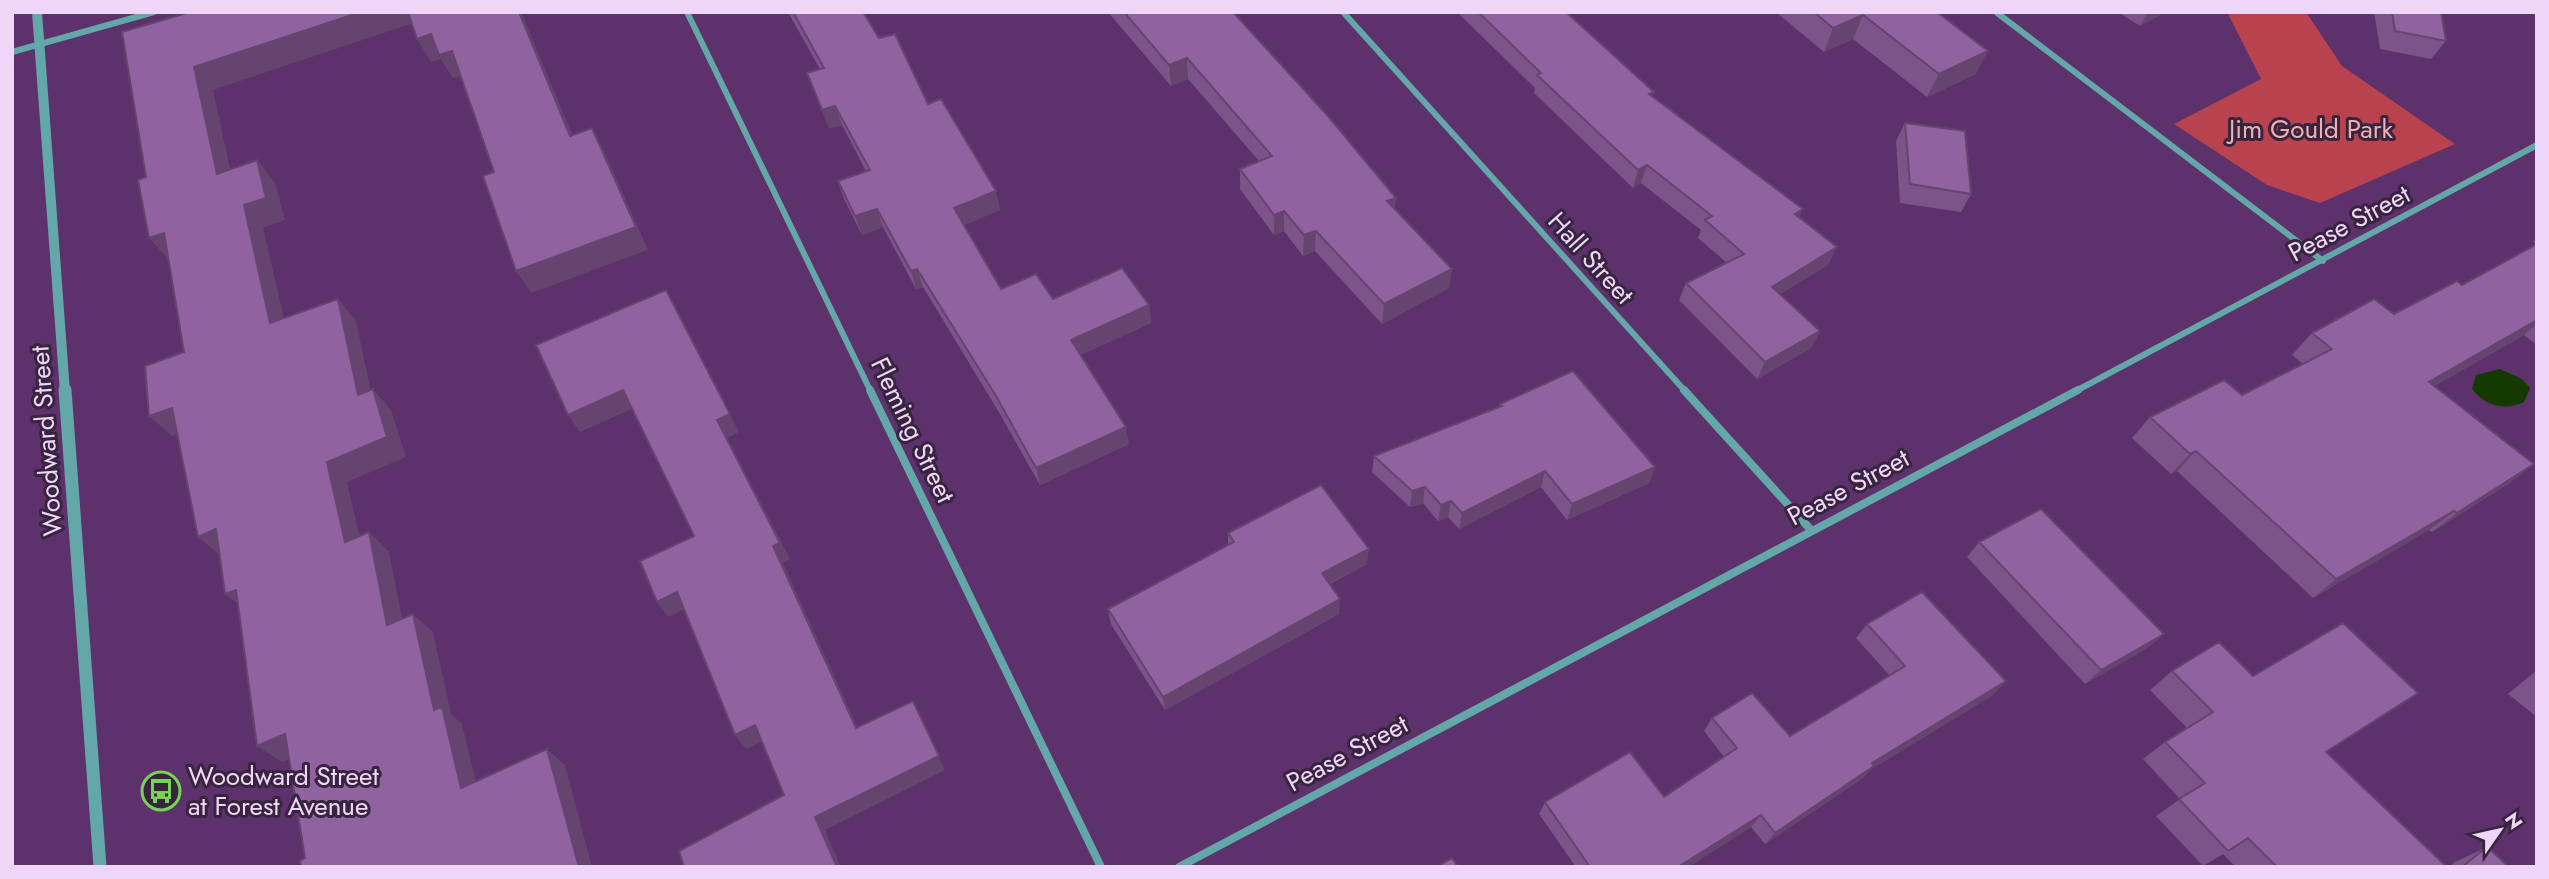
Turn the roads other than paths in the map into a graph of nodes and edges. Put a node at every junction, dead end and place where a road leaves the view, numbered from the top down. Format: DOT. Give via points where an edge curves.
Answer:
graph roads {
  1 [pos="37,12"];
  2 [pos="154,12"];
  3 [pos="687,12"];
  4 [pos="1343,12"];
  5 [pos="1996,12"];
  6 [pos="40,44"];
  7 [pos="12,52"];
  8 [pos="2537,145"];
  9 [pos="2323,261"];
  10 [pos="1811,530"];
  11 [pos="100,867"];
  12 [pos="1101,867"];
  13 [pos="1179,867"];
  1 -- 6 [label="street, Woodward Street"];
  2 -- 6 [label="street"];
  3 -- 12 [label="street, Fleming Street"];
  4 -- 10 [label="street, Hall Street"];
  5 -- 9 [label="street"];
  6 -- 7 [label="street"];
  6 -- 11 [label="street, Woodward Street"];
  8 -- 9 [label="street, Pease Street"];
  9 -- 10 [label="street, Pease Street"];
  10 -- 13 [label="street, Pease Street"];
}
